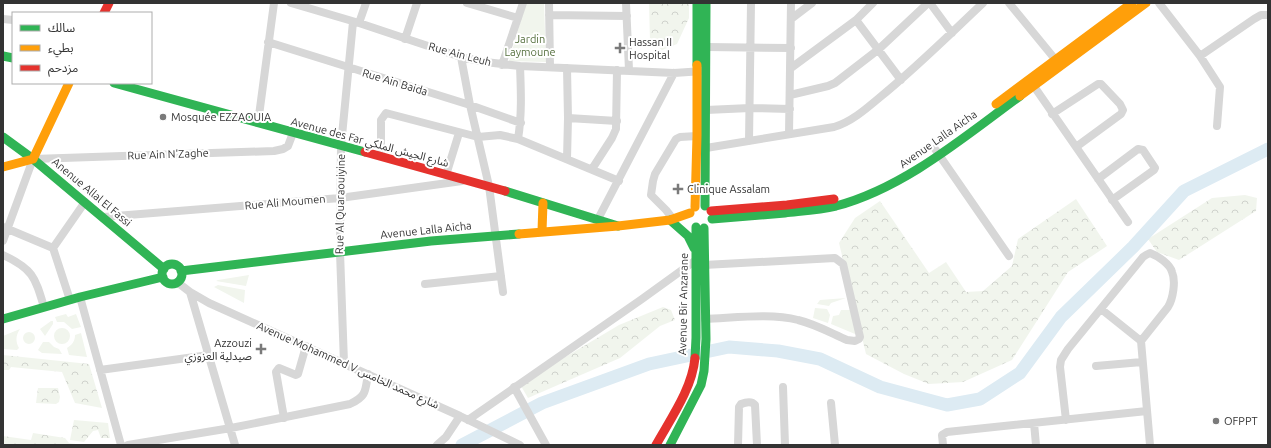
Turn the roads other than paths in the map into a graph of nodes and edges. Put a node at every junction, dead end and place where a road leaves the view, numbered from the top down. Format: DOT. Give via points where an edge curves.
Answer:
graph roads {
  1 [pos="109,3"];
  2 [pos="274,3"];
  3 [pos="291,3"];
  4 [pos="366,3"];
  5 [pos="417,3"];
  6 [pos="467,3"];
  7 [pos="522,3"];
  8 [pos="549,3"];
  9 [pos="626,3"];
  10 [pos="697,3"];
  11 [pos="706,3"];
  12 [pos="751,3"];
  13 [pos="791,3"];
  14 [pos="812,3"];
  15 [pos="873,3"];
  16 [pos="929,3"];
  17 [pos="983,3"];
  18 [pos="1009,3"];
  19 [pos="1146,3"];
  20 [pos="1159,3"];
  21 [pos="1128,4"];
  22 [pos="104,12"];
  23 [pos="549,15"];
  24 [pos="1268,15"];
  25 [pos="627,16"];
  26 [pos="518,18"];
  27 [pos="791,20"];
  28 [pos="856,20"];
  29 [pos="356,23"];
  30 [pos="952,33"];
  31 [pos="405,39"];
  32 [pos="268,42"];
  33 [pos="707,47"];
  34 [pos="749,47"];
  35 [pos="791,48"];
  36 [pos="879,49"];
  37 [pos="1200,56"];
  38 [pos="461,57"];
  39 [pos="1058,63"];
  40 [pos="502,65"];
  41 [pos="520,66"];
  42 [pos="349,67"];
  43 [pos="550,68"];
  44 [pos="567,68"];
  45 [pos="791,68"];
  46 [pos="617,70"];
  47 [pos="629,70"];
  48 [pos="702,71"];
  49 [pos="674,73"];
  50 [pos="901,80"];
  51 [pos="1031,83"];
  52 [pos="69,84"];
  53 [pos="118,84"];
  54 [pos="790,95"];
  55 [pos="470,105"];
  56 [pos="750,108"];
  57 [pos="790,109"];
  58 [pos="706,110"];
  59 [pos="1052,114"];
  60 [pos="568,118"];
  61 [pos="617,121"];
  62 [pos="258,122"];
  63 [pos="521,123"];
  64 [pos="1217,126"];
  65 [pos="293,133"];
  66 [pos="459,133"];
  67 [pos="789,134"];
  68 [pos="698,136"];
  69 [pos="3,137"];
  70 [pos="478,137"];
  71 [pos="518,139"];
  72 [pos="749,141"];
  73 [pos="341,146"];
  74 [pos="1076,147"];
  75 [pos="706,148"];
  76 [pos="937,152"];
  77 [pos="381,156"];
  78 [pos="33,158"];
  79 [pos="567,159"];
  80 [pos="3,167"];
  81 [pos="592,169"];
  82 [pos="446,175"];
  83 [pos="1098,178"];
  84 [pos="466,181"];
  85 [pos="619,181"];
  86 [pos="489,186"];
  87 [pos="340,198"];
  88 [pos="1112,200"];
  89 [pos="85,202"];
  90 [pos="544,203"];
  91 [pos="710,212"];
  92 [pos="103,217"];
  93 [pos="598,219"];
  94 [pos="673,219"];
  95 [pos="695,219"];
  96 [pos="1128,222"];
  97 [pos="618,226"];
  98 [pos="5,228"];
  99 [pos="542,231"];
  100 [pos="496,235"];
  101 [pos="3,240"];
  102 [pos="53,248"];
  103 [pos="340,252"];
  104 [pos="3,255"];
  105 [pos="1009,256"];
  106 [pos="696,258"];
  107 [pos="704,265"];
  108 [pos="683,270"];
  109 [pos="181,271"];
  110 [pos="163,273"];
  111 [pos="501,276"];
  112 [pos="696,278"];
  113 [pos="177,282"];
  114 [pos="425,284"];
  115 [pos="190,292"];
  116 [pos="503,292"];
  117 [pos="80,297"];
  118 [pos="70,300"];
  119 [pos="44,307"];
  120 [pos="1101,309"];
  121 [pos="706,318"];
  122 [pos="3,319"];
  123 [pos="1140,341"];
  124 [pos="306,346"];
  125 [pos="209,355"];
  126 [pos="1142,362"];
  127 [pos="344,363"];
  128 [pos="1096,366"];
  129 [pos="100,370"];
  130 [pos="368,374"];
  131 [pos="514,387"];
  132 [pos="783,387"];
  133 [pos="831,403"];
  134 [pos="1147,411"];
  135 [pos="460,416"];
  136 [pos="284,418"];
  137 [pos="1066,420"];
  138 [pos="470,421"];
  139 [pos="1034,423"];
  140 [pos="231,428"];
  141 [pos="121,445"];
  142 [pos="128,445"];
  143 [pos="235,445"];
  144 [pos="437,445"];
  145 [pos="520,445"];
  146 [pos="546,445"];
  147 [pos="656,445"];
  148 [pos="670,445"];
  149 [pos="738,445"];
  150 [pos="757,445"];
  151 [pos="785,445"];
  152 [pos="835,445"];
  153 [pos="943,445"];
  154 [pos="1036,445"];
  155 [pos="1150,445"];
  1 -- 22 [label="street"];
  2 -- 32 [label="street"];
  3 -- 29 [label="street, Rue Ain Leuh"];
  4 -- 29 [label="street, Rue Al Quaraouiyine"];
  5 -- 31 [label="street"];
  6 -- 26 [label="street"];
  7 -- 26 [label="street"];
  8 -- 23 [label="street"];
  9 -- 25 [label="street"];
  10 -- 48 [label="street, Avenue Bir Anzarane"];
  11 -- 33 [label="street, Avenue Bir Anzarane"];
  12 -- 34 [label="street"];
  13 -- 27 [label="street"];
  14 -- 27 [label="street"];
  15 -- 28 [label="street"];
  16 -- 30 [label="street"];
  16 -- 36 [label="street"];
  17 -- 30 [label="street"];
  18 -- 39 [label="street"];
  19 -- 39 [label="street, Avenue Lalla Aicha"];
  20 -- 37 [label="street"];
  21 -- 39 [label="street, Avenue Lalla Aicha"];
  23 -- 25 [label="street"];
  23 -- 43 [label="street"];
  24 -- 37 [label="street" via="1254,19"];
  25 -- 47 [label="street"];
  26 -- 40 [label="street"];
  27 -- 35 [label="street"];
  28 -- 36 [label="street"];
  28 -- 45 [label="street"];
  29 -- 31 [label="street, Rue Ain Leuh"];
  29 -- 42 [label="street, Rue Al Quaraouiyine"];
  30 -- 50 [label="street"];
  31 -- 38 [label="street, Rue Ain Leuh"];
  32 -- 42 [label="street, Rue Ain Baida"];
  32 -- 62 [label="street"];
  33 -- 34 [label="street"];
  33 -- 48 [label="street, Avenue Bir Anzarane"];
  34 -- 35 [label="street"];
  34 -- 56 [label="street"];
  35 -- 45 [label="street"];
  36 -- 50 [label="street"];
  36 -- 54 [label="street" via="836,83"];
  37 -- 64 [label="street" via="1220,87"];
  38 -- 40 [label="street, Rue Ain Leuh"];
  38 -- 55 [label="street"];
  39 -- 51 [label="street, Avenue Lalla Aicha"];
  40 -- 41 [label="street, Rue Ain Leuh"];
  41 -- 43 [label="street, Rue Ain Leuh"];
  41 -- 63 [label="street"];
  42 -- 55 [label="street, Rue Ain Baida"];
  42 -- 73 [label="street, Rue Al Quaraouiyine"];
  43 -- 44 [label="street, Rue Ain Leuh"];
  44 -- 46 [label="street, Rue Ain Leuh"];
  44 -- 60 [label="street"];
  45 -- 54 [label="street"];
  46 -- 47 [label="street, Rue Ain Leuh"];
  46 -- 61 [label="street"];
  47 -- 49 [label="street, Rue Ain Leuh"];
  48 -- 49 [label="street, Rue Ain Leuh"];
  48 -- 58 [label="street, Avenue Bir Anzarane"];
  48 -- 68 [label="street, Avenue Bir Anzarane"];
  49 -- 85 [label="street"];
  50 -- 67 [label="street" via="843,124 834,128"];
  51 -- 59 [label="street"];
  51 -- 76 [label="street, Avenue Lalla Aicha"];
  52 -- 78 [label="street"];
  53 -- 62 [label="street, Avenue des Far شارع الجيش الملكي"];
  54 -- 57 [label="street"];
  55 -- 63 [label="street, Rue Ain Baida"];
  55 -- 70 [label="street"];
  56 -- 57 [label="street"];
  56 -- 58 [label="street"];
  56 -- 72 [label="street"];
  57 -- 67 [label="street"];
  58 -- 75 [label="street, Avenue Bir Anzarane"];
  59 -- 74 [label="street"];
  59 -- 74 [label="street" via="1098,84 1101,84 1120,104 1123,110 1121,114"];
  60 -- 61 [label="street"];
  60 -- 79 [label="street"];
  61 -- 81 [label="street" via="614,136"];
  62 -- 65 [label="street, Avenue des Far شارع الجيش الملكي"];
  63 -- 71 [label="street"];
  65 -- 73 [label="street, Avenue des Far شارع الجيش الملكي"];
  65 -- 78 [label="street, Rue Ain N'Zaghe" via="288,146 274,151"];
  66 -- 70 [label="street"];
  66 -- 77 [label="street" via="386,113 381,125"];
  66 -- 82 [label="street"];
  67 -- 72 [label="street"];
  68 -- 94 [label="street" via="676,139 654,177 651,195"];
  68 -- 95 [label="street, Avenue Bir Anzarane"];
  69 -- 78 [label="street, Anenue Allal El Fassi"];
  70 -- 71 [label="street" via="503,135"];
  70 -- 86 [label="street"];
  71 -- 79 [label="street"];
  72 -- 75 [label="street"];
  73 -- 77 [label="street, Avenue des Far شارع الجيش الملكي"];
  73 -- 87 [label="street, Rue Al Quaraouiyine"];
  74 -- 83 [label="street"];
  75 -- 91 [label="street, Avenue Bir Anzarane"];
  76 -- 91 [label="street, Avenue Lalla Aicha" via="890,178 844,196 823,201"];
  76 -- 105 [label="street"];
  77 -- 82 [label="street, Avenue des Far شارع الجيش الملكي"];
  78 -- 80 [label="street"];
  78 -- 89 [label="street, Anenue Allal El Fassi"];
  78 -- 98 [label="street"];
  79 -- 81 [label="street"];
  81 -- 85 [label="street"];
  82 -- 84 [label="street, Avenue des Far شارع الجيش الملكي"];
  83 -- 88 [label="street"];
  83 -- 88 [label="street" via="1138,149 1143,150 1153,163 1154,170"];
  84 -- 86 [label="street, Avenue des Far شارع الجيش الملكي"];
  84 -- 87 [label="street, Rue Ali Moumen"];
  85 -- 93 [label="street"];
  86 -- 90 [label="street, Avenue des Far شارع الجيش الملكي"];
  86 -- 100 [label="street"];
  87 -- 92 [label="street, Rue Ali Moumen"];
  87 -- 103 [label="street, Rue Al Quaraouiyine"];
  88 -- 96 [label="street"];
  89 -- 92 [label="street, Anenue Allal El Fassi"];
  89 -- 102 [label="street"];
  90 -- 93 [label="street, Avenue des Far شارع الجيش الملكي"];
  90 -- 99 [label="street"];
  91 -- 95 [label="street, Avenue Lalla Aicha" via="700,205"];
  91 -- 95 [label="street" via="709,225"];
  92 -- 110 [label="street, Anenue Allal El Fassi"];
  93 -- 97 [label="street, Avenue des Far شارع الجيش الملكي"];
  94 -- 95 [label="street, Avenue Lalla Aicha"];
  94 -- 97 [label="street, Avenue Lalla Aicha"];
  94 -- 106 [label="street" via="688,236"];
  95 -- 106 [label="street, Avenue Bir Anzarane"];
  95 -- 107 [label="street, Avenue Bir Anzarane"];
  97 -- 99 [label="street, Avenue Lalla Aicha"];
  98 -- 101 [label="street"];
  98 -- 102 [label="street"];
  99 -- 100 [label="street, Avenue Lalla Aicha"];
  100 -- 103 [label="street, Avenue Lalla Aicha"];
  100 -- 111 [label="street"];
  102 -- 118 [label="street"];
  103 -- 109 [label="street, Avenue Lalla Aicha"];
  103 -- 127 [label="street, Rue Al Quaraouiyine"];
  104 -- 119 [label="street" via="20,263 34,278"];
  106 -- 108 [label="street"];
  106 -- 112 [label="street, Avenue Bir Anzarane"];
  107 -- 121 [label="street, Avenue Bir Anzarane"];
  107 -- 121 [label="street" via="835,258 843,264 860,337 855,341 847,340 795,319"];
  108 -- 112 [label="street"];
  108 -- 131 [label="street"];
  109 -- 110 [label="street" via="171,264"];
  109 -- 113 [label="street"];
  110 -- 113 [label="street" via="169,283"];
  110 -- 117 [label="street"];
  111 -- 114 [label="street"];
  111 -- 116 [label="street"];
  112 -- 147 [label="street, Avenue Bir Anzarane" via="694,366 688,387"];
  113 -- 115 [label="street, Avenue Mohammed V شارع محمد الخامس"];
  115 -- 124 [label="street, Avenue Mohammed V شارع محمد الخامس"];
  115 -- 125 [label="street"];
  117 -- 118 [label="street"];
  117 -- 129 [label="street"];
  118 -- 119 [label="street"];
  119 -- 122 [label="street"];
  120 -- 123 [label="street"];
  120 -- 123 [label="street" via="1146,255 1153,254 1167,264 1173,275 1172,302"];
  120 -- 137 [label="street" via="1061,360"];
  121 -- 148 [label="street, Avenue Bir Anzarane" via="705,361 701,385"];
  123 -- 126 [label="street"];
  124 -- 127 [label="street, Avenue Mohammed V شارع محمد الخامس"];
  124 -- 136 [label="street" via="298,374 279,368 276,372"];
  125 -- 129 [label="street"];
  125 -- 140 [label="street"];
  126 -- 128 [label="street"];
  126 -- 134 [label="street"];
  127 -- 130 [label="street, Avenue Mohammed V شارع محمد الخامس"];
  129 -- 141 [label="street"];
  130 -- 135 [label="street, Avenue Mohammed V شارع محمد الخامس"];
  130 -- 136 [label="street" via="364,393 361,398 350,404"];
  131 -- 138 [label="street"];
  131 -- 146 [label="street"];
  132 -- 151 [label="street"];
  133 -- 152 [label="street"];
  134 -- 137 [label="street"];
  134 -- 155 [label="street"];
  135 -- 138 [label="street, Avenue Mohammed V شارع محمد الخامس"];
  135 -- 144 [label="street" via="446,437"];
  136 -- 140 [label="street"];
  137 -- 139 [label="street"];
  138 -- 145 [label="street, Avenue Mohammed V شارع محمد الخامس"];
  139 -- 153 [label="street" via="947,432 942,435"];
  139 -- 154 [label="street"];
  140 -- 142 [label="street"];
  140 -- 143 [label="street"];
  149 -- 150 [label="street" via="739,407 748,402 753,403 756,408"];
}
